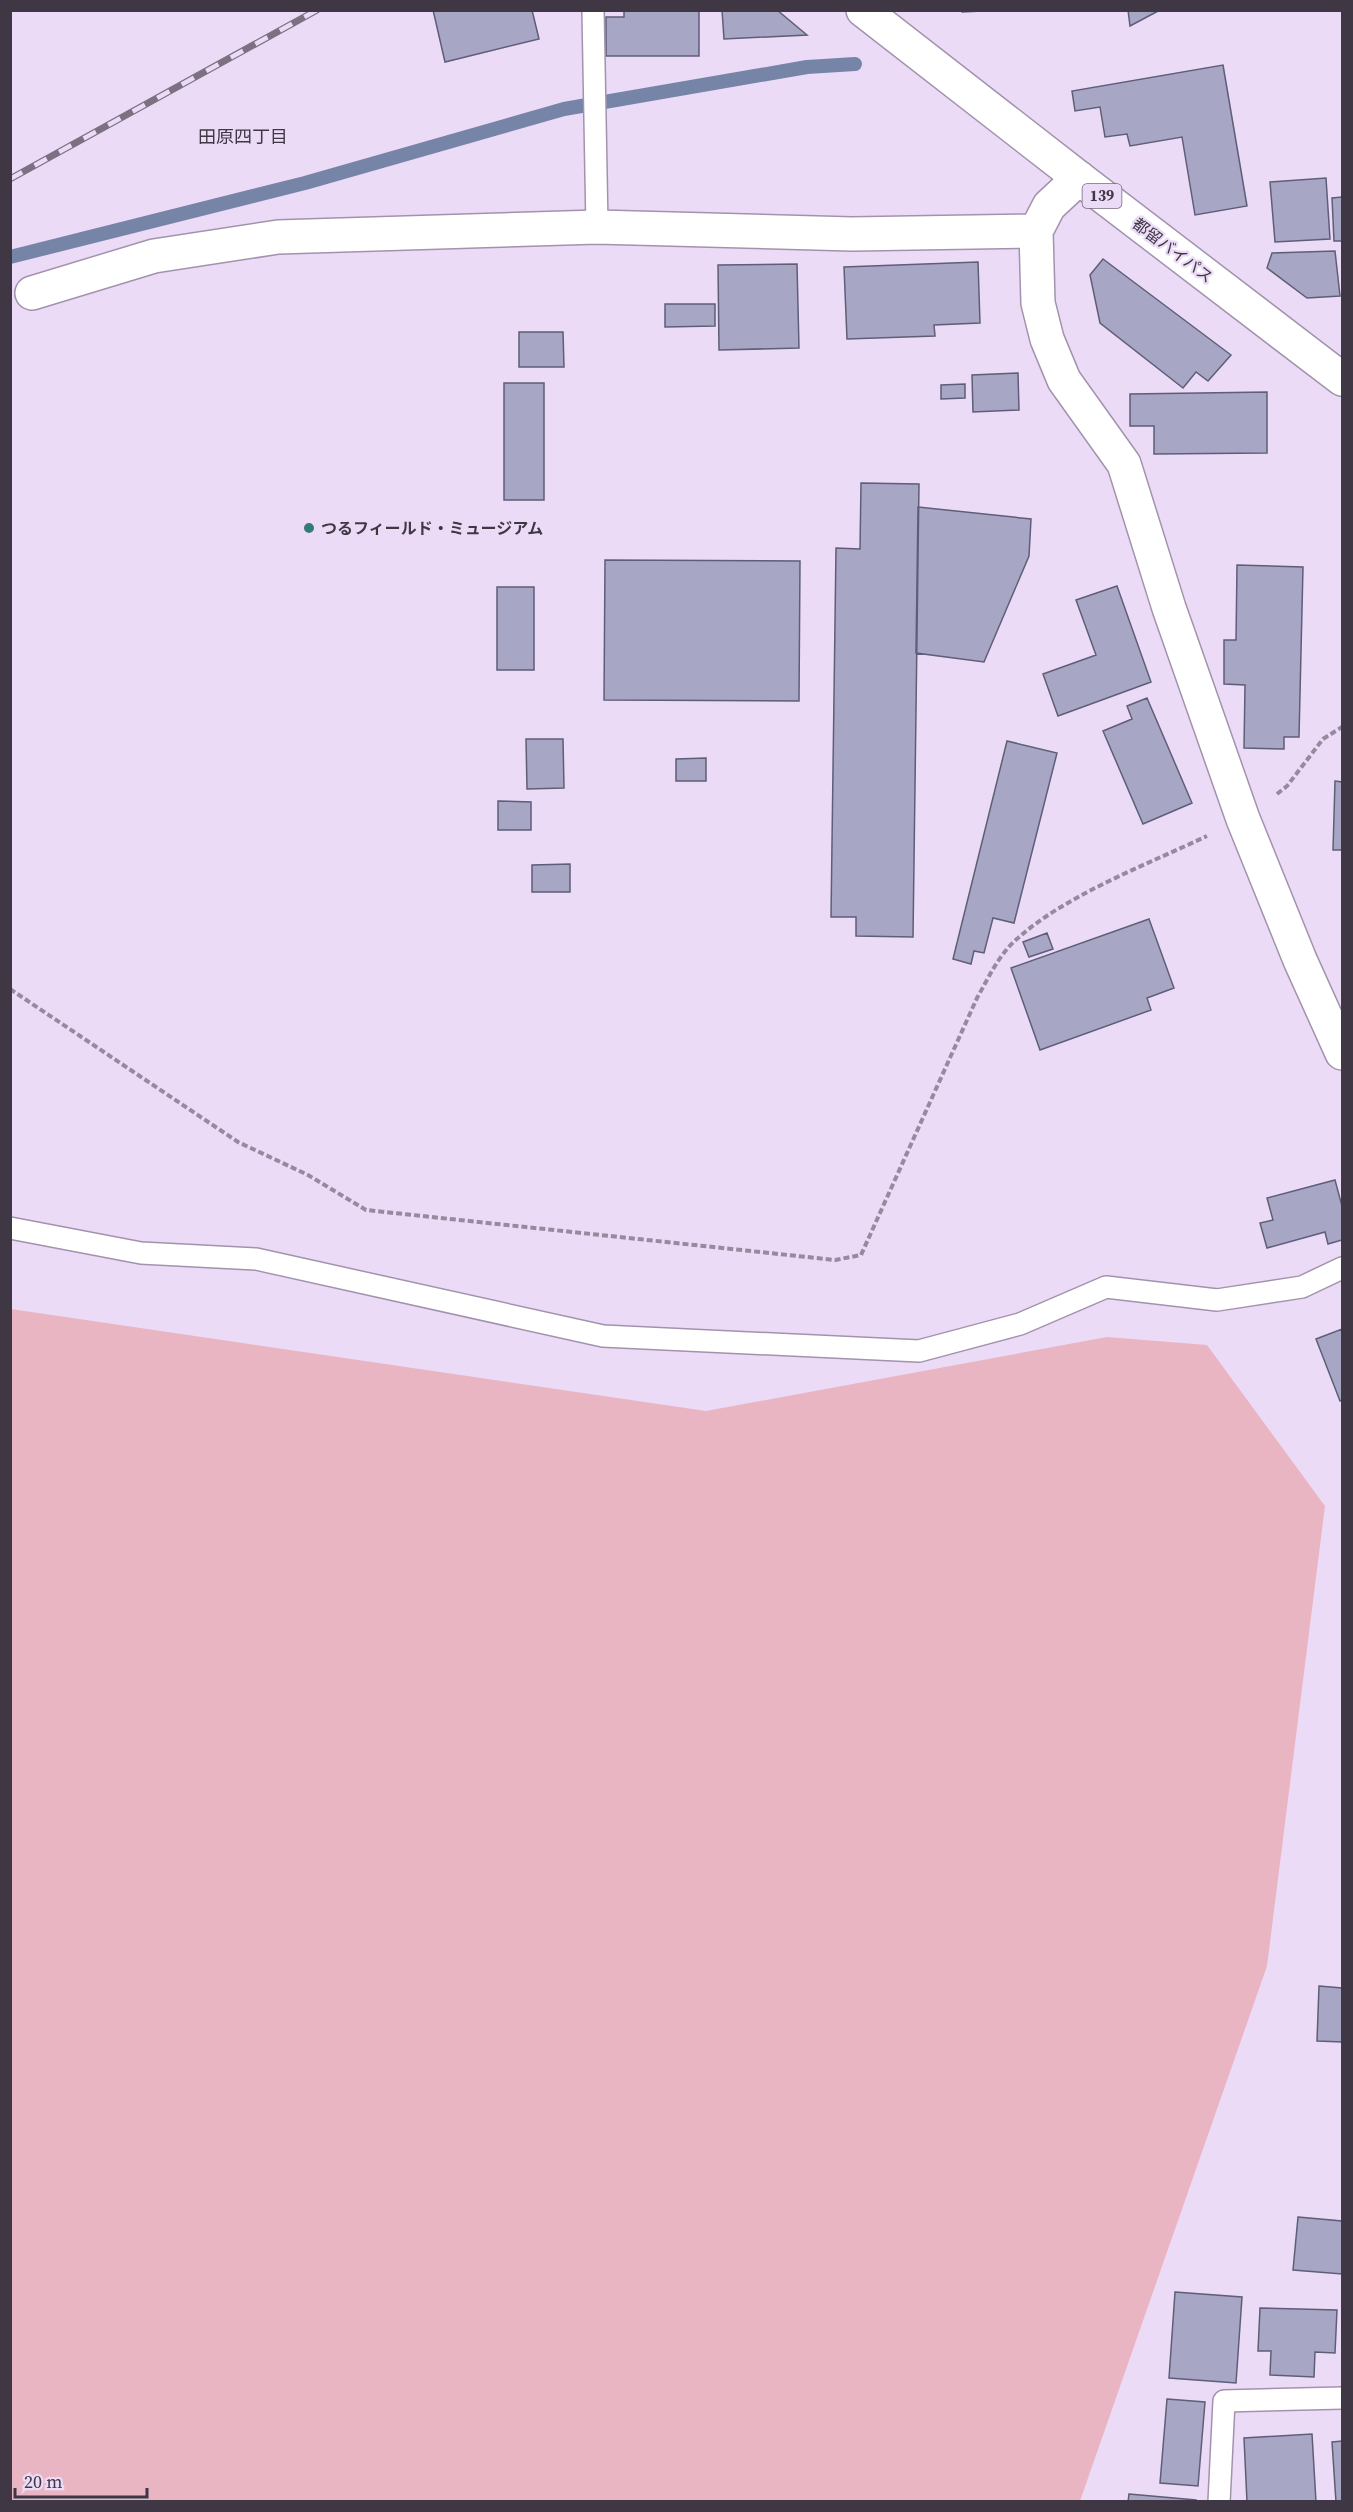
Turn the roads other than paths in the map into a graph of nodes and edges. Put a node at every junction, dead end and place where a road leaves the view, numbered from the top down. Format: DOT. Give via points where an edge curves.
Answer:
graph roads {
  1 [pos="593,10"];
  2 [pos="863,10"];
  3 [pos="1079,178"];
  4 [pos="597,227"];
  5 [pos="1036,231"];
  6 [pos="32,293"];
  7 [pos="1342,379"];
  8 [pos="1342,1053"];
  9 [pos="10,1228"];
  10 [pos="1342,1268"];
  11 [pos="1342,2398"];
  12 [pos="1219,2502"];
  1 -- 4 [label="lane"];
  2 -- 3 [label="main road, 都留バイパス / 139"];
  3 -- 5 [label="main road" via="1049,206"];
  3 -- 7 [label="main road, 都留バイパス / 139"];
  4 -- 5 [label="main road" via="852,234"];
  4 -- 6 [label="main road" via="278,237 154,256"];
  5 -- 8 [label="main road" via="1038,303 1047,339 1064,380 1124,465 1243,819"];
  9 -- 10 [label="lane" via="141,1253 256,1258 603,1336 919,1351 1020,1324 1106,1287 1217,1300 1302,1287"];
  11 -- 12 [label="lane" via="1224,2401"];
}
